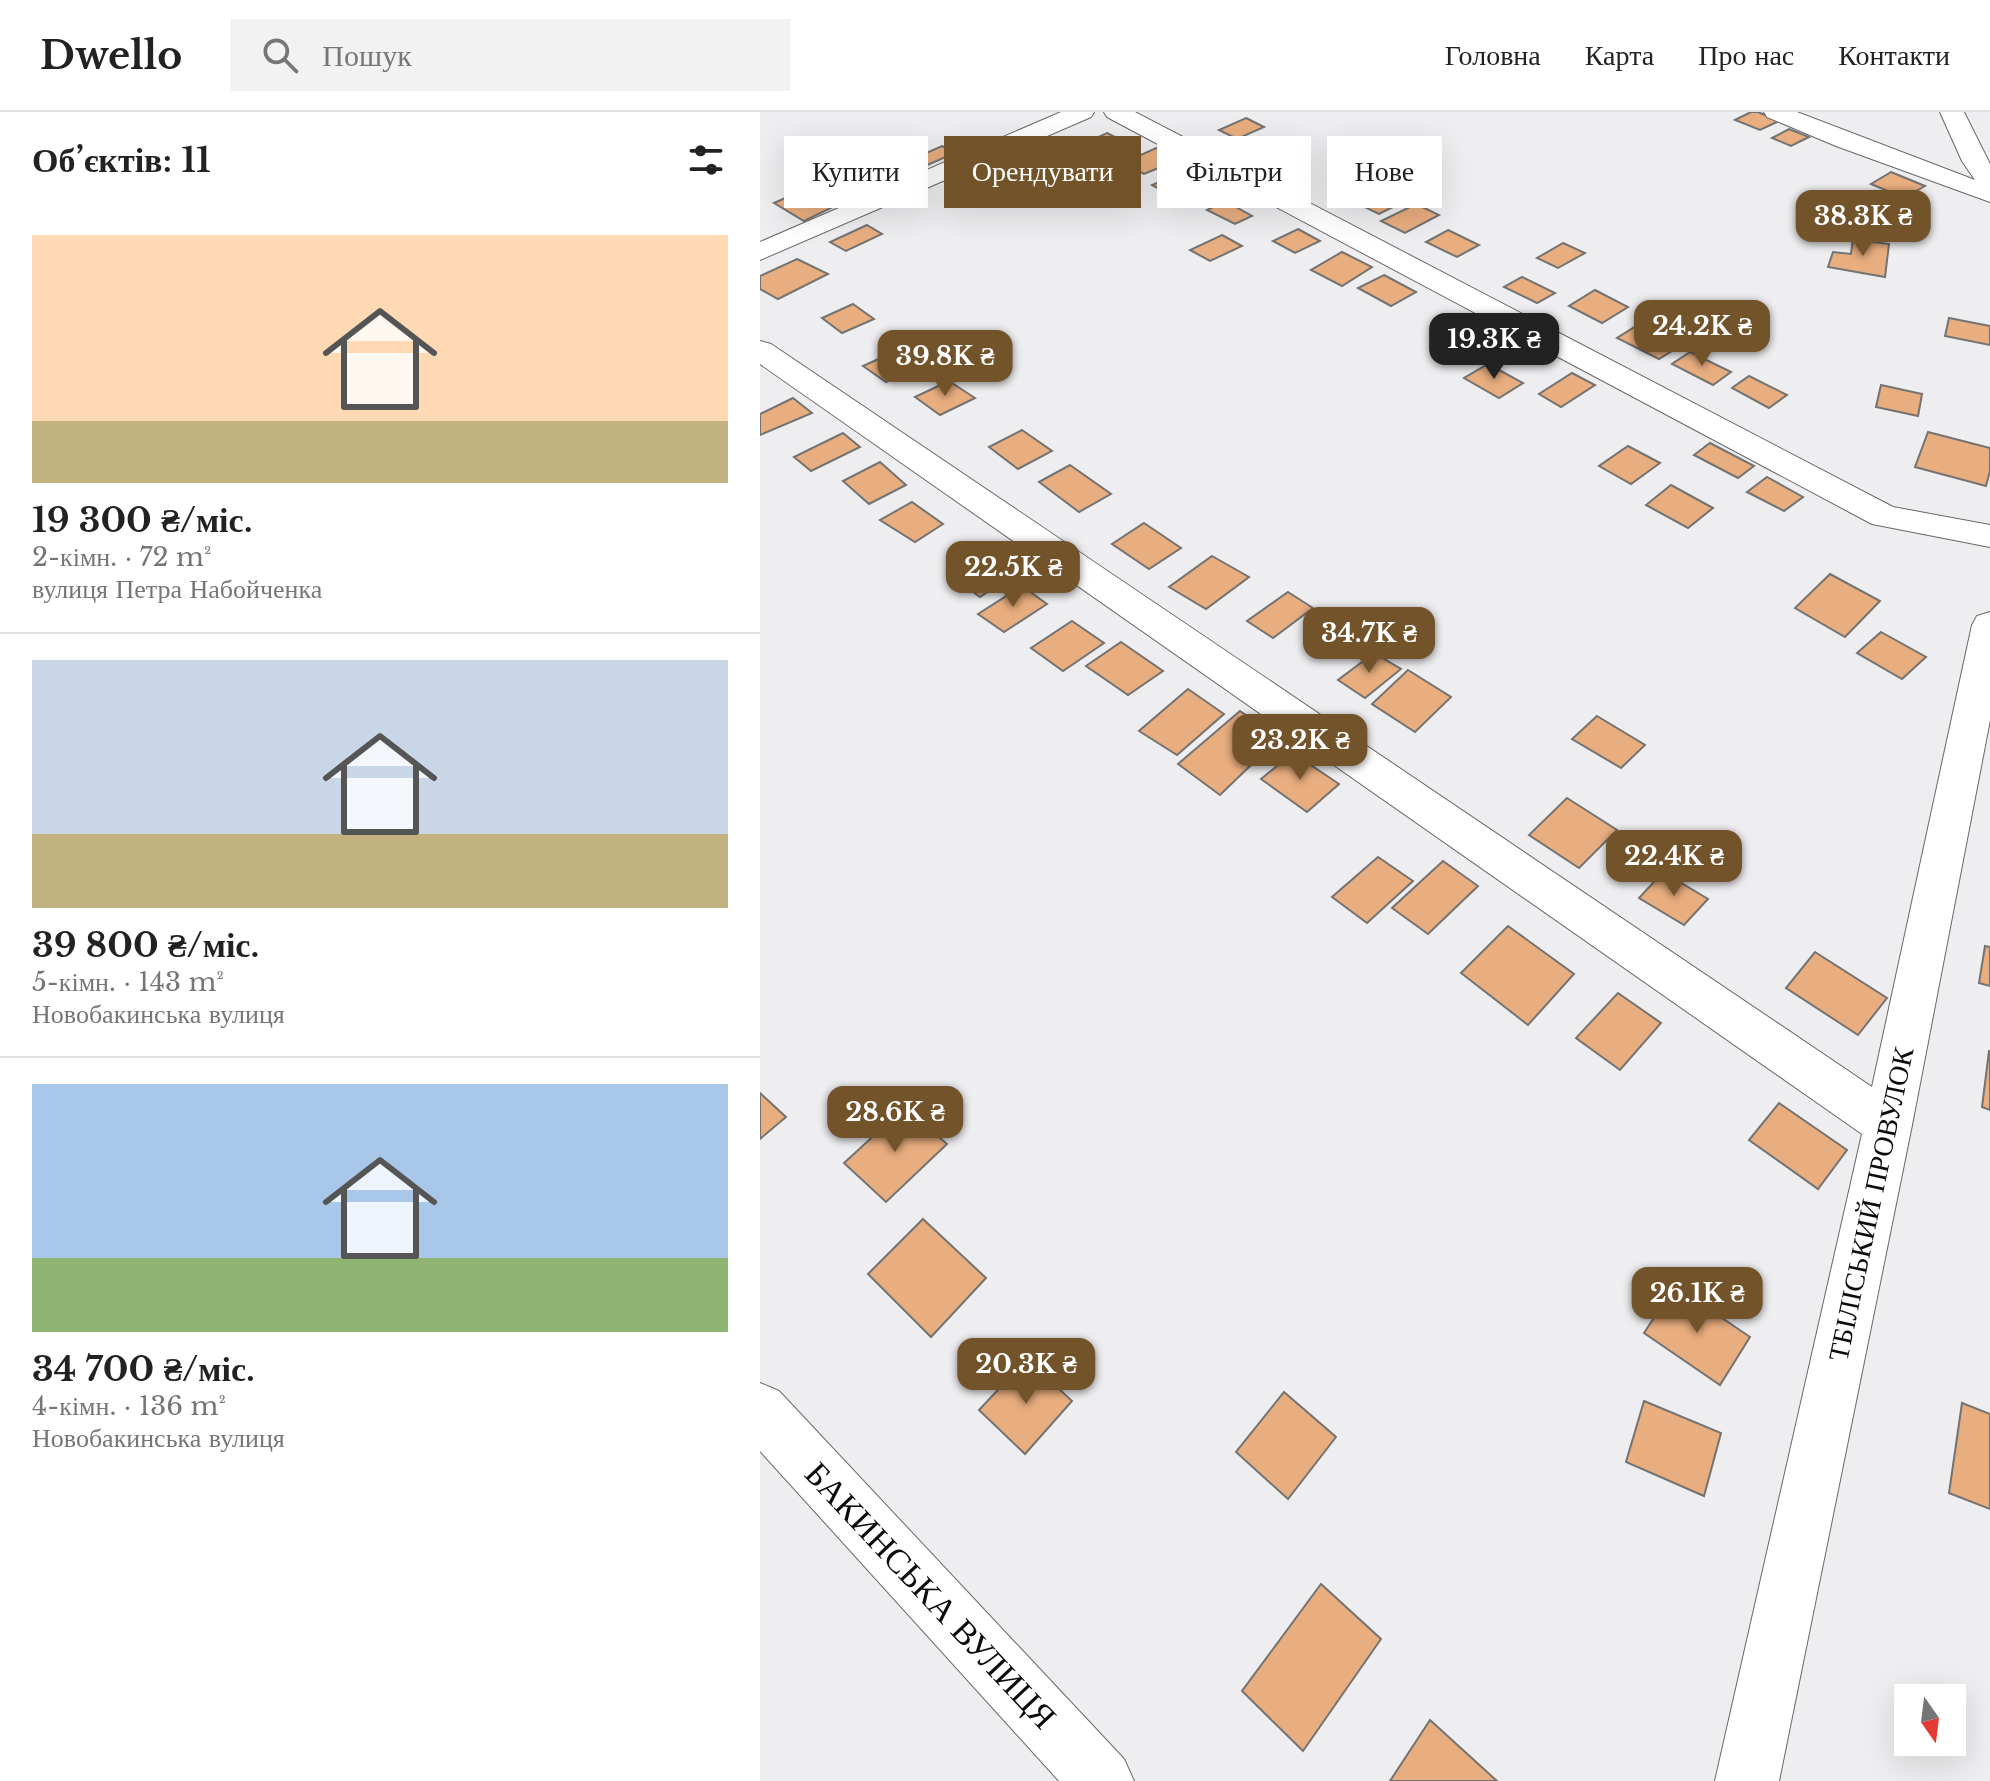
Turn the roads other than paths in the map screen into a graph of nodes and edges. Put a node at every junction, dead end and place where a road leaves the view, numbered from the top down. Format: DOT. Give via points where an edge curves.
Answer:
graph roads {
  1 [pos="1082,112"];
  2 [pos="1116,112"];
  3 [pos="1776,112"];
  4 [pos="1952,112"];
  5 [pos="1990,182"];
  6 [pos="1990,194"];
  7 [pos="760,252"];
  8 [pos="760,350"];
  9 [pos="1990,536"];
  10 [pos="1990,625"];
  11 [pos="1888,1125"];
  12 [pos="760,1410"];
  13 [pos="1102,1781"];
  14 [pos="1747,1781"];
  1 -- 7 [label="street"];
  2 -- 9 [label="street" via="1884,516"];
  3 -- 6 [label="street"];
  4 -- 5 [label="street"];
  8 -- 11 [label="street"];
  10 -- 11 [label="street, ТБІЛІСЬКИЙ ПРОВУЛОК"];
  11 -- 14 [label="street, ТБІЛІСЬКИЙ ПРОВУЛОК"];
  12 -- 13 [label="street, БАКИНСЬКА ВУЛИЦЯ"];
}
